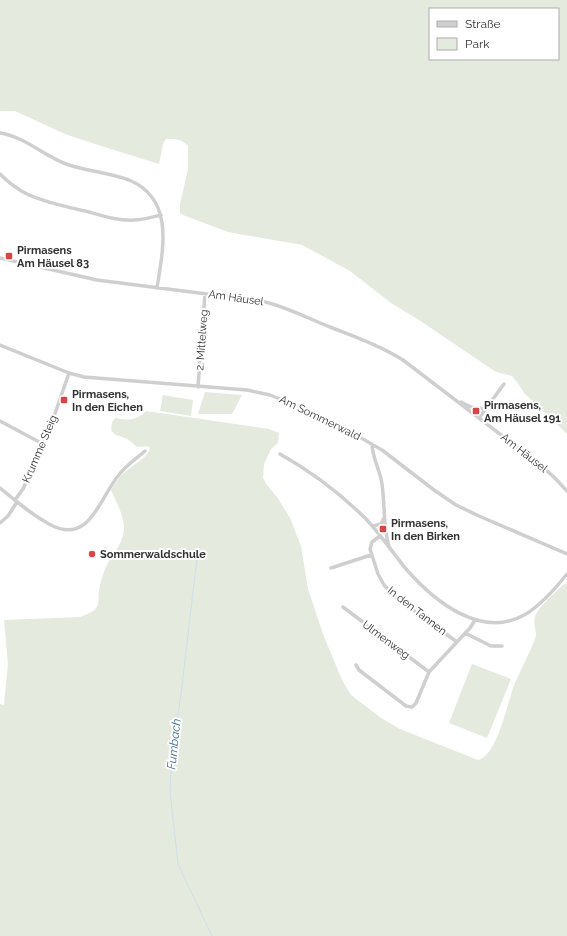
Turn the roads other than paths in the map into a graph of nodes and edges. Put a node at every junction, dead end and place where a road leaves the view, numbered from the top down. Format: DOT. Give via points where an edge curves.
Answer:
graph roads {
  1 [pos="0,133"];
  2 [pos="0,174"];
  3 [pos="161,214"];
  4 [pos="0,258"];
  5 [pos="157,288"];
  6 [pos="205,294"];
  7 [pos="0,345"];
  8 [pos="69,374"];
  9 [pos="504,384"];
  10 [pos="198,387"];
  11 [pos="452,397"];
  12 [pos="486,408"];
  13 [pos="479,418"];
  14 [pos="0,421"];
  15 [pos="43,444"];
  16 [pos="372,444"];
  17 [pos="145,451"];
  18 [pos="280,454"];
  19 [pos="0,488"];
  20 [pos="567,491"];
  21 [pos="16,501"];
  22 [pos="384,518"];
  23 [pos="0,523"];
  24 [pos="373,526"];
  25 [pos="380,536"];
  26 [pos="390,549"];
  27 [pos="567,554"];
  28 [pos="371,555"];
  29 [pos="331,568"];
  30 [pos="567,574"];
  31 [pos="343,607"];
  32 [pos="475,620"];
  33 [pos="465,633"];
  34 [pos="457,642"];
  35 [pos="502,646"];
  36 [pos="356,664"];
  37 [pos="429,672"];
  1 -- 3 [label="street" via="16,138 69,165 134,182 148,194"];
  2 -- 3 [label="street" via="27,194 111,218 142,219"];
  3 -- 5 [label="street" via="163,239"];
  4 -- 5 [label="street, Am Häusel" via="93,279"];
  5 -- 6 [label="street, Am Häusel"];
  6 -- 10 [label="street, 2. Mittelweg"];
  6 -- 11 [label="street, Am Häusel" via="261,301 290,310 391,353"];
  7 -- 8 [label="street, Am Sommerwald"];
  8 -- 10 [label="street, Am Sommerwald"];
  8 -- 15 [label="street, Krumme Steig"];
  9 -- 12 [label="street"];
  10 -- 16 [label="street, Am Sommerwald" via="255,391 270,395 317,414"];
  11 -- 12 [label="street, Am Häusel" via="472,408"];
  11 -- 13 [label="street, Am Häusel"];
  12 -- 13 [label="street"];
  13 -- 20 [label="street, Am Häusel" via="545,469"];
  14 -- 15 [label="street"];
  15 -- 21 [label="street, Krumme Steig"];
  16 -- 22 [label="street" via="382,483"];
  16 -- 27 [label="street, Am Sommerwald" via="456,505"];
  17 -- 21 [label="street" via="118,475 90,519 80,527 71,530 53,526"];
  18 -- 24 [label="street" via="327,484"];
  19 -- 21 [label="street"];
  21 -- 23 [label="street, Krumme Steig" via="8,516"];
  22 -- 24 [label="street" via="381,524"];
  22 -- 26 [label="street"];
  24 -- 25 [label="street"];
  25 -- 26 [label="street"];
  25 -- 28 [label="street" via="371,544"];
  26 -- 32 [label="street" via="413,577 434,596 454,611"];
  28 -- 29 [label="street"];
  28 -- 34 [label="street, In den Tannen" via="378,574 388,590"];
  30 -- 32 [label="street" via="553,591 525,614 504,622"];
  31 -- 37 [label="street, Ulmenweg"];
  32 -- 33 [label="street"];
  33 -- 34 [label="street"];
  33 -- 35 [label="street" via="491,646"];
  34 -- 37 [label="street"];
  36 -- 37 [label="street" via="358,669 410,708 415,705"];
}
